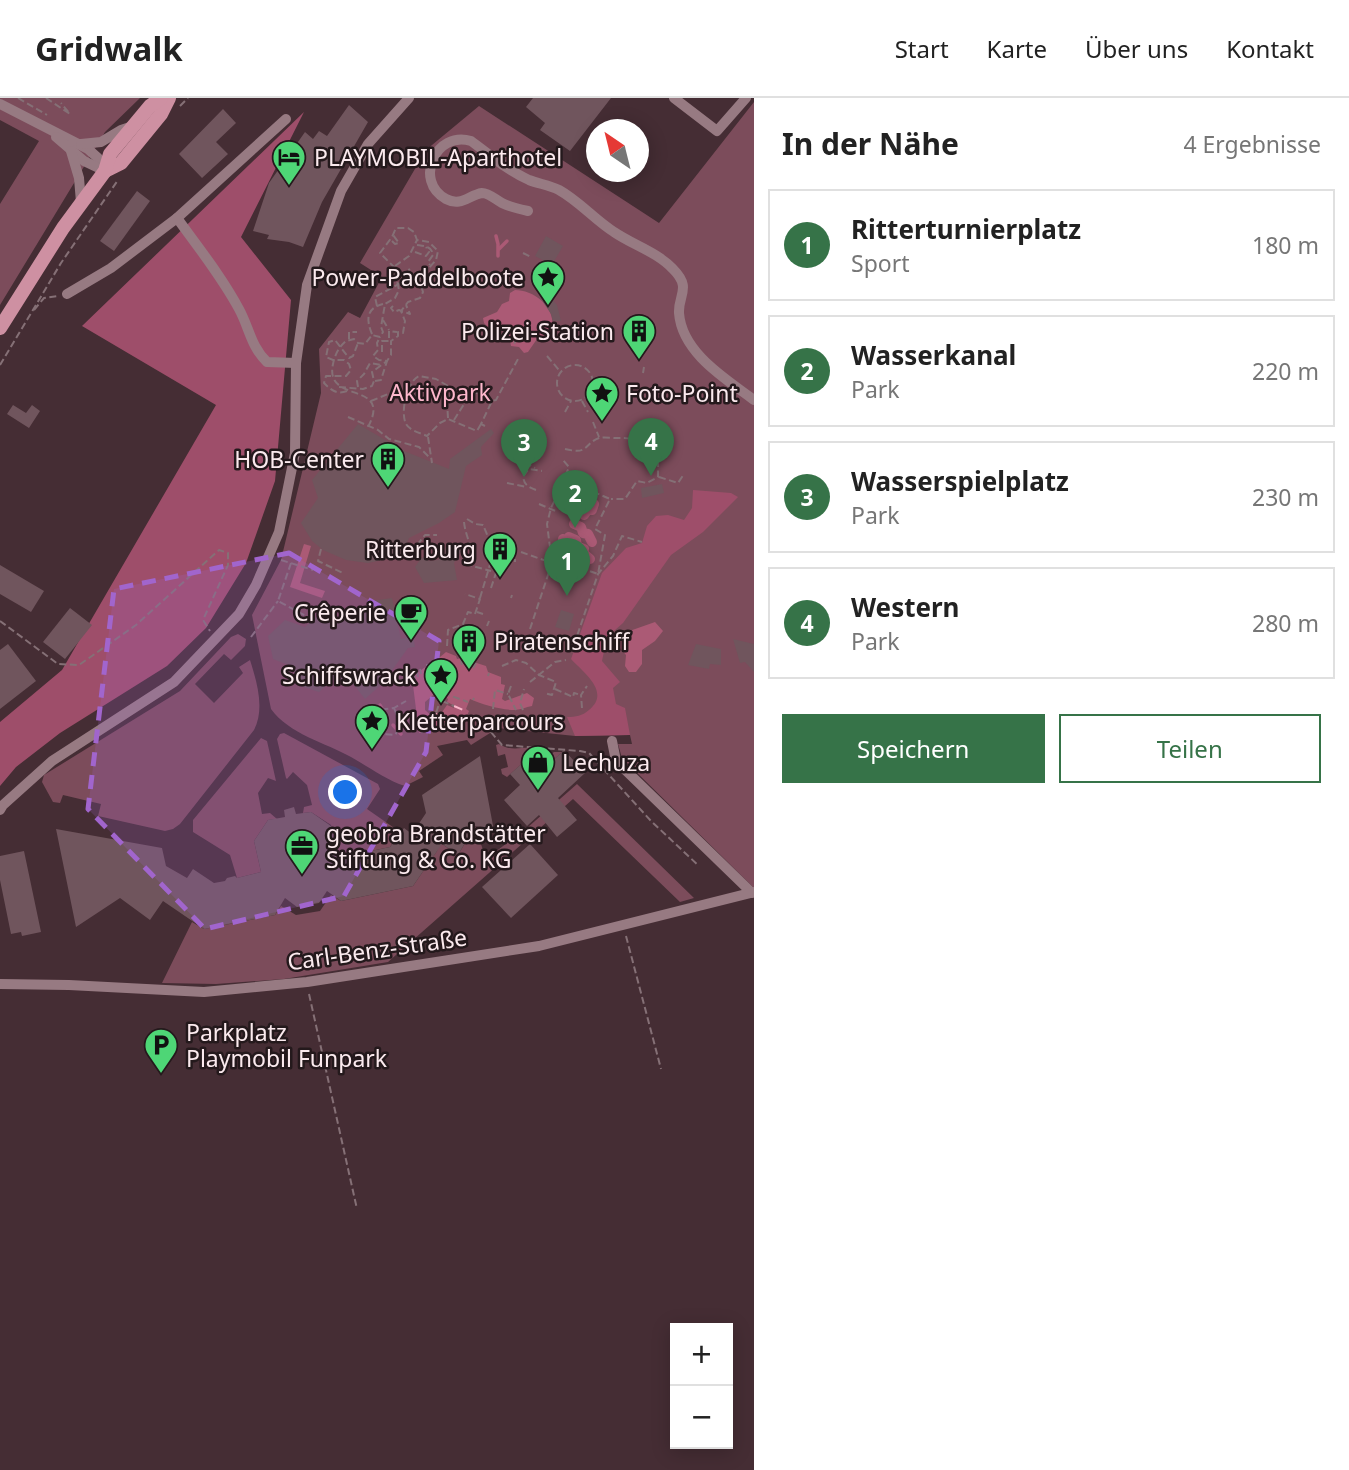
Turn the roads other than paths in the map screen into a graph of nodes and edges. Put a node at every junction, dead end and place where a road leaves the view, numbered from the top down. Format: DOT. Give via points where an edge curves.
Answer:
graph roads {
  1 [pos="161,98"];
  2 [pos="409,98"];
  3 [pos="674,98"];
  4 [pos="746,98"];
  5 [pos="0,104"];
  6 [pos="173,104"];
  7 [pos="286,119"];
  8 [pos="133,126"];
  9 [pos="76,148"];
  10 [pos="105,171"];
  11 [pos="81,202"];
  12 [pos="528,211"];
  13 [pos="177,218"];
  14 [pos="67,294"];
  15 [pos="0,328"];
  16 [pos="296,363"];
  17 [pos="754,400"];
  18 [pos="612,741"];
  19 [pos="0,810"];
  20 [pos="753,892"];
  21 [pos="0,984"];
  1 -- 8 [label="main road"];
  2 -- 16 [label="street" via="368,145 341,191 307,285"];
  3 -- 4 [label="street" via="717,131"];
  5 -- 9 [label="street"];
  6 -- 10 [label="main road" via="121,163"];
  7 -- 13 [label="street"];
  8 -- 9 [label="street"];
  8 -- 10 [label="main road" via="110,154"];
  9 -- 10 [label="street" via="98,158"];
  9 -- 11 [label="street"];
  10 -- 11 [label="main road"];
  11 -- 15 [label="main road"];
  12 -- 17 [label="street" via="486,194 462,202 447,200 431,180 435,155 451,140 471,141 529,180 561,191 672,268 681,279 684,294 679,312 694,346 705,363"];
  13 -- 14 [label="street" via="111,268"];
  13 -- 16 [label="street" via="240,310 257,352 267,362"];
  16 -- 19 [label="street" via="295,453 279,533 239,614 174,682 52,761"];
  18 -- 20 [label="street" via="616,761"];
  20 -- 21 [label="street, Carl-Benz-Straße" via="539,946 307,982 204,992"];
}
